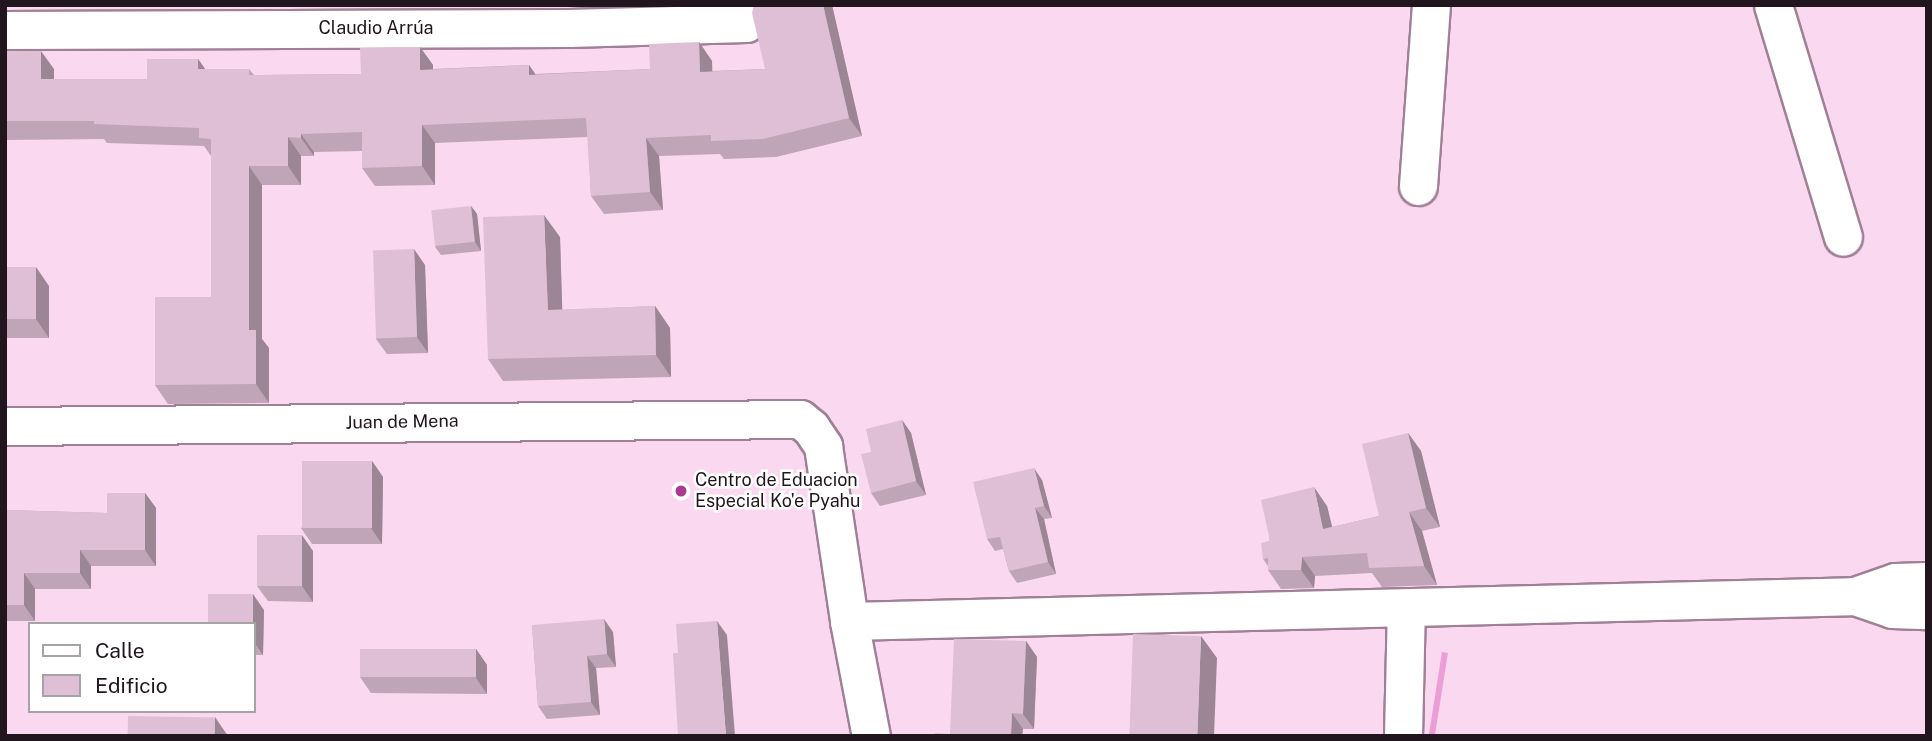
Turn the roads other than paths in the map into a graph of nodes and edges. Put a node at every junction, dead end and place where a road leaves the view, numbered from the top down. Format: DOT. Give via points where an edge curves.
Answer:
graph roads {
  1 [pos="1431,5"];
  2 [pos="1773,5"];
  3 [pos="569,16"];
  4 [pos="219,17"];
  5 [pos="746,23"];
  6 [pos="5,30"];
  7 [pos="1418,186"];
  8 [pos="1843,237"];
  9 [pos="5,426"];
  10 [pos="1927,581"];
  11 [pos="1855,596"];
  12 [pos="1406,608"];
  13 [pos="1927,610"];
  14 [pos="849,621"];
  15 [pos="871,736"];
  16 [pos="1404,736"];
  1 -- 7 [label="street"];
  2 -- 8 [label="street"];
  3 -- 4 [label="street, Claudio Arrúa"];
  3 -- 5 [label="street, Claudio Arrúa"];
  4 -- 6 [label="street, Claudio Arrúa"];
  9 -- 14 [label="street, Juan de Mena" via="800,418 823,446"];
  10 -- 11 [label="street" via="1895,582"];
  11 -- 12 [label="street"];
  11 -- 13 [label="street" via="1892,609"];
  12 -- 14 [label="street"];
  12 -- 16 [label="street"];
  14 -- 15 [label="street"];
}
